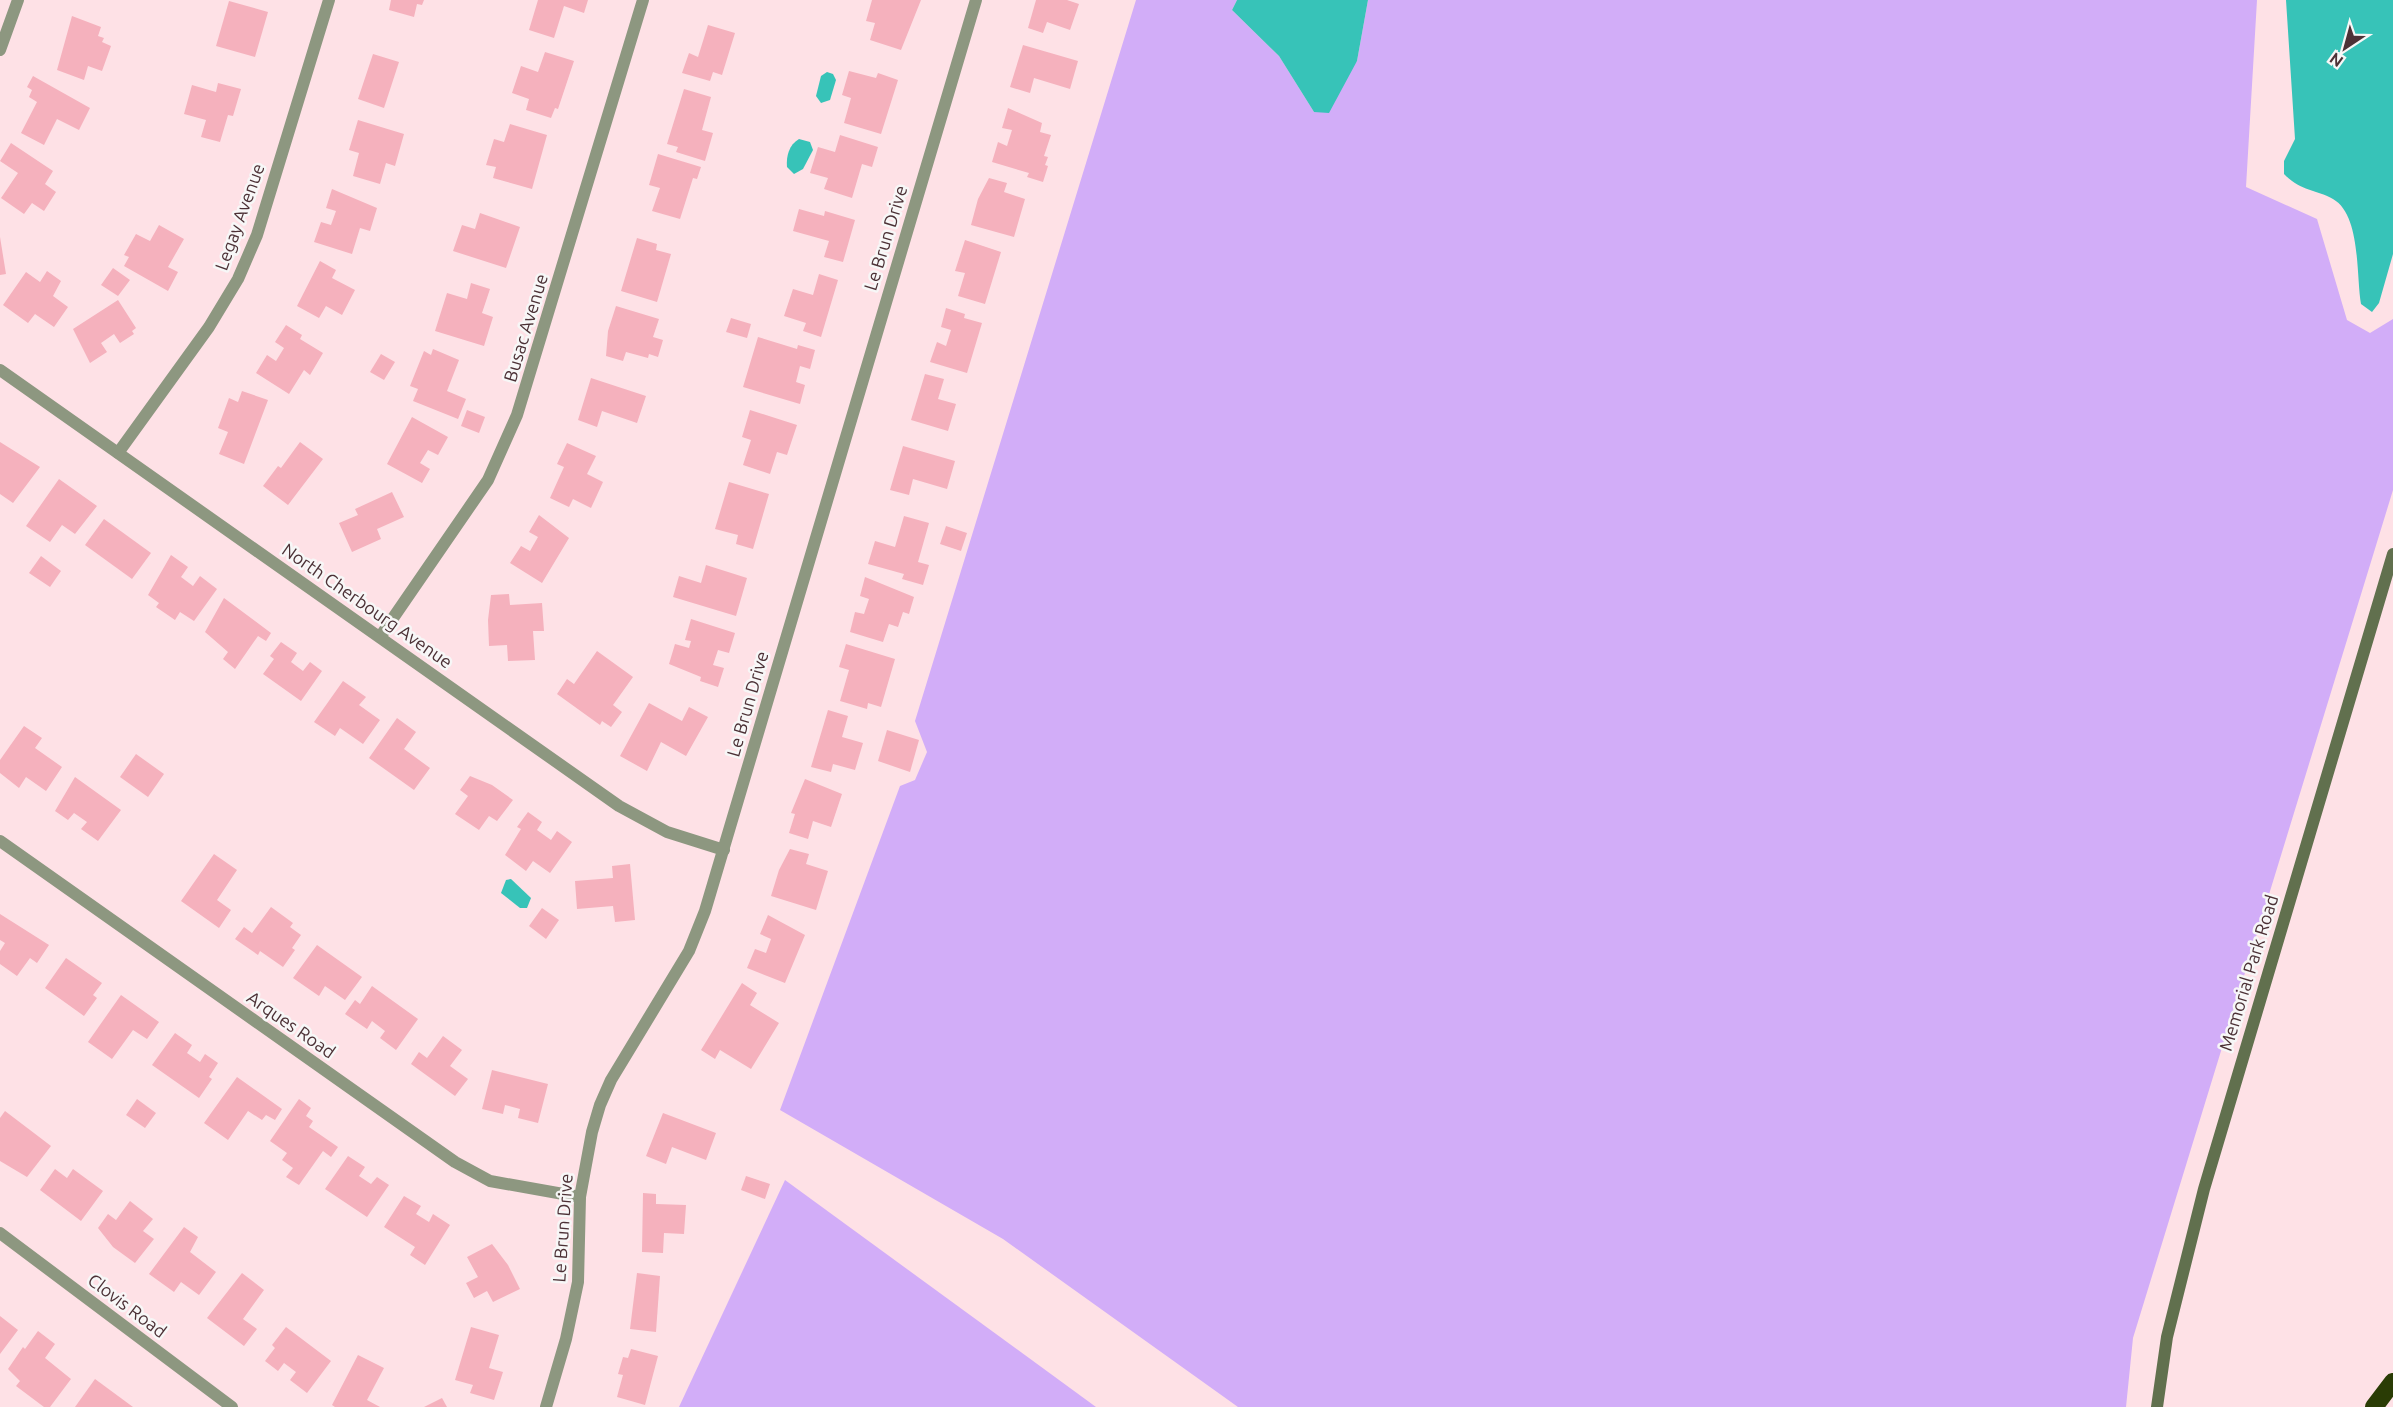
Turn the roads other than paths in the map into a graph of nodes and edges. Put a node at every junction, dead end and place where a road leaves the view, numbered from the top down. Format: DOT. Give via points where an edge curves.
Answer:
graph roads {
  1 [pos="18,0"];
  2 [pos="329,0"];
  3 [pos="643,0"];
  4 [pos="976,0"];
  5 [pos="0,50"];
  6 [pos="0,370"];
  7 [pos="118,453"];
  8 [pos="2393,554"];
  9 [pos="380,637"];
  10 [pos="0,841"];
  11 [pos="724,850"];
  12 [pos="580,1197"];
  13 [pos="0,1233"];
  14 [pos="2393,1382"];
  15 [pos="232,1407"];
  16 [pos="546,1407"];
  17 [pos="2157,1407"];
  18 [pos="2374,1407"];
  1 -- 5 [label="street"];
  2 -- 7 [label="street, Legay Avenue" via="257,235 238,279 209,327"];
  3 -- 9 [label="street, Busac Avenue" via="517,416 488,480"];
  4 -- 11 [label="street, Le Brun Drive"];
  6 -- 7 [label="street, North Cherbourg Avenue"];
  7 -- 9 [label="street, North Cherbourg Avenue"];
  8 -- 17 [label="street, Memorial Park Road" via="2204,1189 2167,1337"];
  9 -- 11 [label="street, North Cherbourg Avenue" via="619,806 667,832"];
  10 -- 12 [label="street, Arques Road" via="455,1162 490,1180"];
  11 -- 12 [label="street, Le Brun Drive" via="689,951 600,1104"];
  12 -- 16 [label="street, Le Brun Drive" via="578,1282"];
  13 -- 15 [label="street, Clovis Road"];
  14 -- 18 [label="highway"];
}
